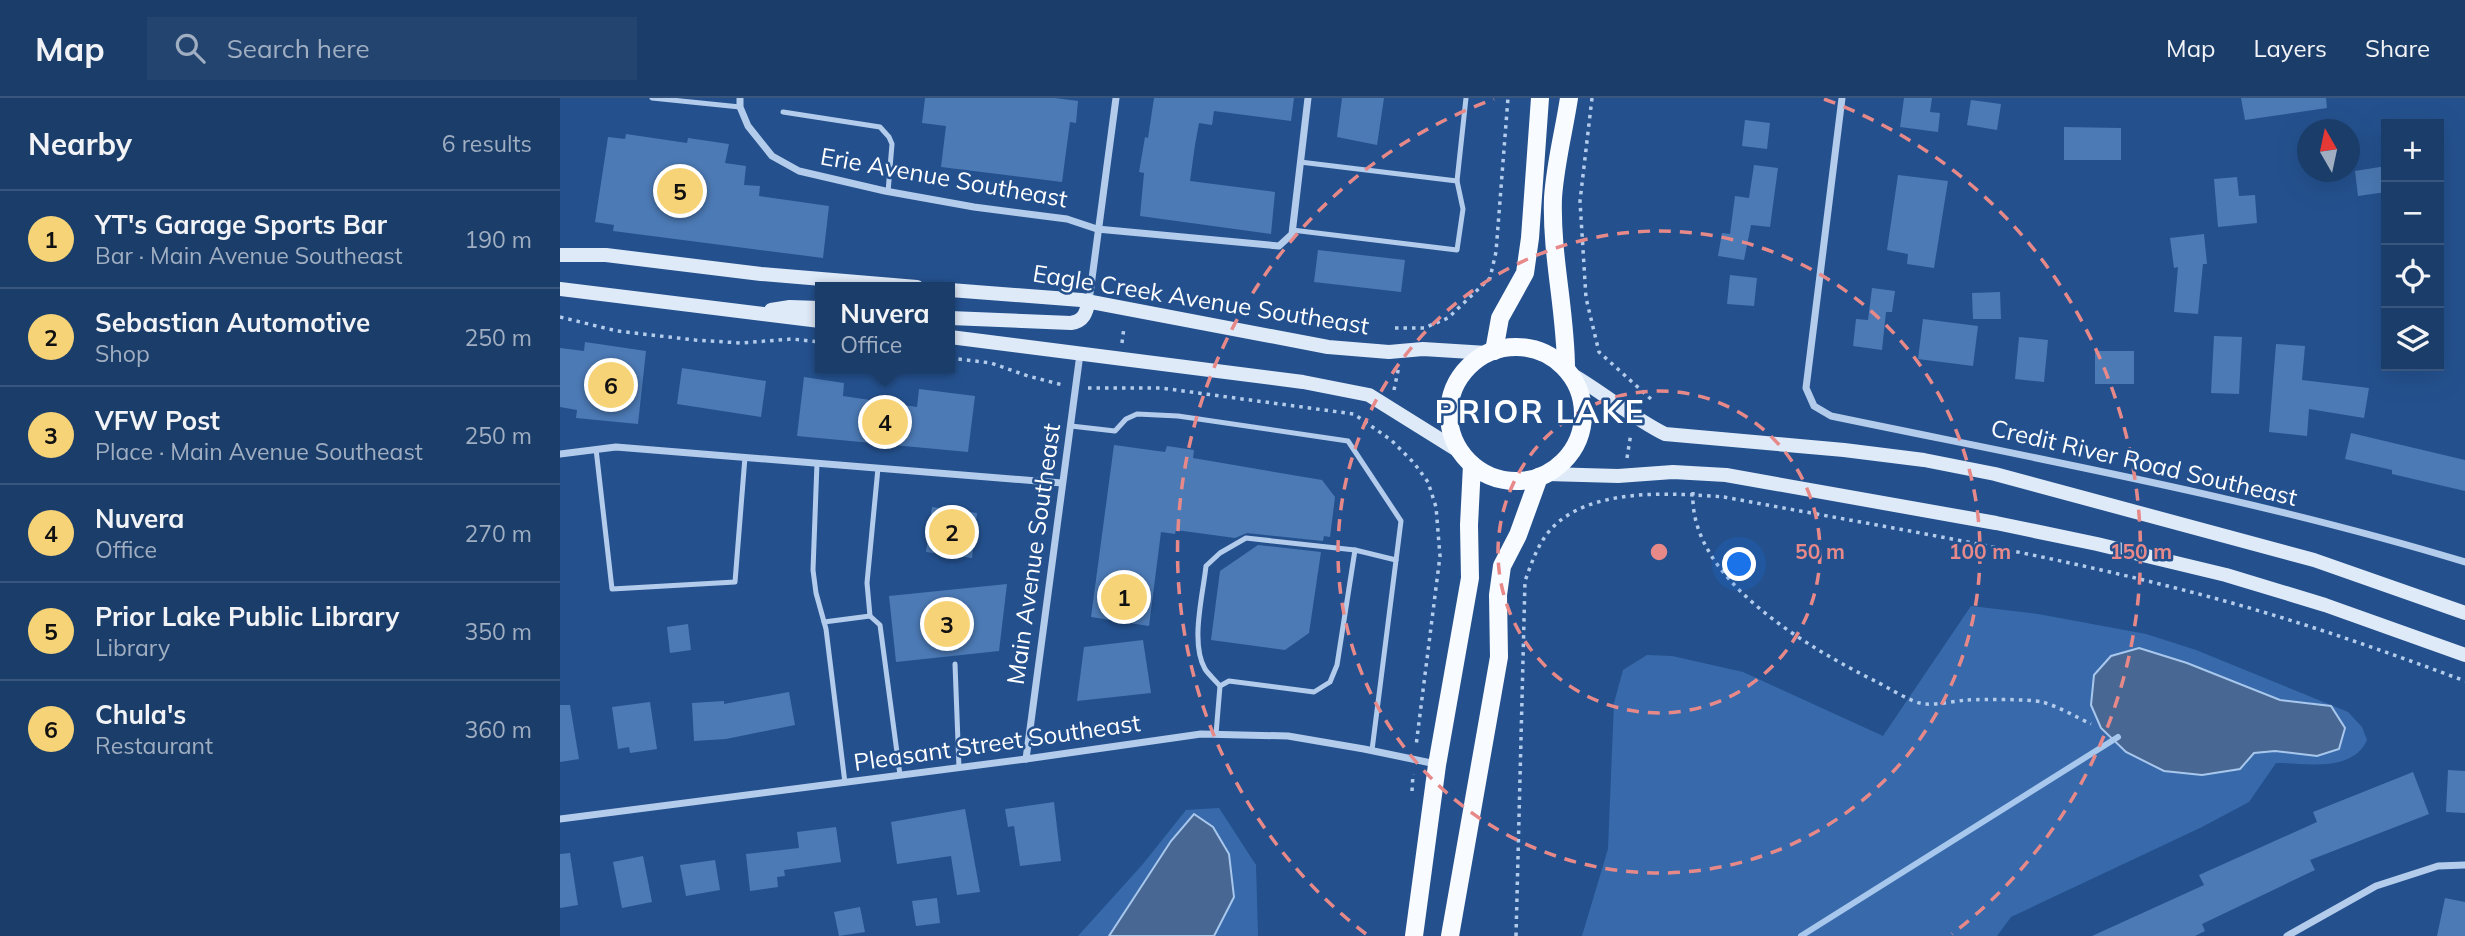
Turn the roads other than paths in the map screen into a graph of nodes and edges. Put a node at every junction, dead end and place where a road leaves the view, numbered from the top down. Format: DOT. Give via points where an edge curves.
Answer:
graph roads {
  1 [pos="652,98"];
  2 [pos="740,98"];
  3 [pos="1116,98"];
  4 [pos="1308,98"];
  5 [pos="1466,98"];
  6 [pos="1540,98"];
  7 [pos="1569,98"];
  8 [pos="1842,98"];
  9 [pos="740,107"];
  10 [pos="783,112"];
  11 [pos="1300,162"];
  12 [pos="1457,181"];
  13 [pos="888,192"];
  14 [pos="1097,229"];
  15 [pos="1292,230"];
  16 [pos="560,255"];
  17 [pos="857,282"];
  18 [pos="560,289"];
  19 [pos="955,290"];
  20 [pos="1089,301"];
  21 [pos="815,308"];
  22 [pos="752,313"];
  23 [pos="955,318"];
  24 [pos="815,320"];
  25 [pos="955,338"];
  26 [pos="1490,352"];
  27 [pos="1080,354"];
  28 [pos="1569,371"];
  29 [pos="1070,426"];
  30 [pos="596,449"];
  31 [pos="560,454"];
  32 [pos="745,457"];
  33 [pos="1467,459"];
  34 [pos="817,463"];
  35 [pos="878,468"];
  36 [pos="1543,476"];
  37 [pos="1062,482"];
  38 [pos="1355,550"];
  39 [pos="1396,560"];
  40 [pos="2465,562"];
  41 [pos="2465,613"];
  42 [pos="870,616"];
  43 [pos="824,622"];
  44 [pos="2465,655"];
  45 [pos="955,664"];
  46 [pos="1220,686"];
  47 [pos="1216,734"];
  48 [pos="1372,750"];
  49 [pos="1026,759"];
  50 [pos="1437,765"];
  51 [pos="959,768"];
  52 [pos="900,775"];
  53 [pos="845,783"];
  54 [pos="560,820"];
  55 [pos="2465,865"];
  56 [pos="1414,936"];
  57 [pos="1450,936"];
  58 [pos="2287,936"];
  1 -- 9 [label="lane"];
  2 -- 9 [label="street, Erie Avenue Southeast"];
  3 -- 14 [label="street"];
  4 -- 11 [label="street"];
  5 -- 12 [label="lane"];
  6 -- 26 [label="main road" via="1525,273 1500,318"];
  7 -- 28 [label="main road" via="1553,197 1556,270"];
  8 -- 40 [label="street, Credit River Road Southeast" via="1806,388 1814,406 1831,416 2134,479"];
  9 -- 13 [label="street, Erie Avenue Southeast" via="748,126 772,156 799,171"];
  10 -- 13 [label="lane" via="880,127 892,144"];
  11 -- 12 [label="lane"];
  11 -- 15 [label="street"];
  12 -- 15 [label="lane" via="1463,209 1457,250"];
  13 -- 14 [label="street, Erie Avenue Southeast" via="1067,219"];
  14 -- 15 [label="street, Erie Avenue Southeast" via="1279,246"];
  14 -- 20 [label="street"];
  16 -- 17 [label="main road" via="606,255"];
  18 -- 22 [label="main road"];
  19 -- 20 [label="main road, Eagle Creek Avenue Southeast"];
  20 -- 23 [label="main road" via="1079,322"];
  20 -- 26 [label="main road, Eagle Creek Avenue Southeast" via="1328,347"];
  21 -- 22 [label="main road"];
  22 -- 24 [label="main road"];
  25 -- 27 [label="main road"];
  26 -- 28 [label="main road" via="1510,346 1533,348"];
  26 -- 33 [label="main road" via="1463,373 1450,401 1449,422"];
  27 -- 29 [label="street, Main Avenue Southeast"];
  27 -- 33 [label="main road" via="1303,382 1369,395"];
  28 -- 36 [label="main road" via="1582,395 1579,441 1566,461"];
  28 -- 41 [label="main road" via="1638,421 1665,434 1911,458 1994,474 2314,560"];
  29 -- 37 [label="street, Main Avenue Southeast"];
  29 -- 39 [label="lane" via="1115,431 1137,414 1178,416 1348,441 1401,521"];
  30 -- 31 [label="street"];
  30 -- 32 [label="street"];
  30 -- 32 [label="lane" via="612,589 736,582"];
  32 -- 34 [label="street"];
  33 -- 36 [label="main road" via="1483,473 1503,480"];
  33 -- 50 [label="main road" via="1470,578"];
  34 -- 35 [label="street"];
  34 -- 43 [label="lane" via="813,570"];
  35 -- 37 [label="street"];
  35 -- 42 [label="lane" via="867,583"];
  36 -- 44 [label="main road" via="1696,473 1851,496 2098,544 2226,575"];
  36 -- 57 [label="main road" via="1502,566 1499,657"];
  37 -- 49 [label="street, Main Avenue Southeast"];
  38 -- 39 [label="lane"];
  38 -- 46 [label="lane" via="1331,682 1314,692 1230,681"];
  38 -- 46 [label="lane" via="1247,538 1206,566 1199,651 1205,668"];
  39 -- 48 [label="lane"];
  42 -- 43 [label="lane"];
  42 -- 52 [label="lane" via="880,625"];
  43 -- 53 [label="lane"];
  45 -- 51 [label="lane"];
  46 -- 47 [label="lane"];
  47 -- 48 [label="street, Pleasant Street Southeast" via="1288,736"];
  47 -- 49 [label="street, Pleasant Street Southeast"];
  48 -- 50 [label="street, Pleasant Street Southeast"];
  49 -- 51 [label="street, Pleasant Street Southeast"];
  50 -- 56 [label="main road"];
  51 -- 52 [label="street, Pleasant Street Southeast"];
  52 -- 53 [label="street, Pleasant Street Southeast"];
  53 -- 54 [label="street, Pleasant Street Southeast"];
  55 -- 58 [label="street" via="2438,866 2376,886"];
}
